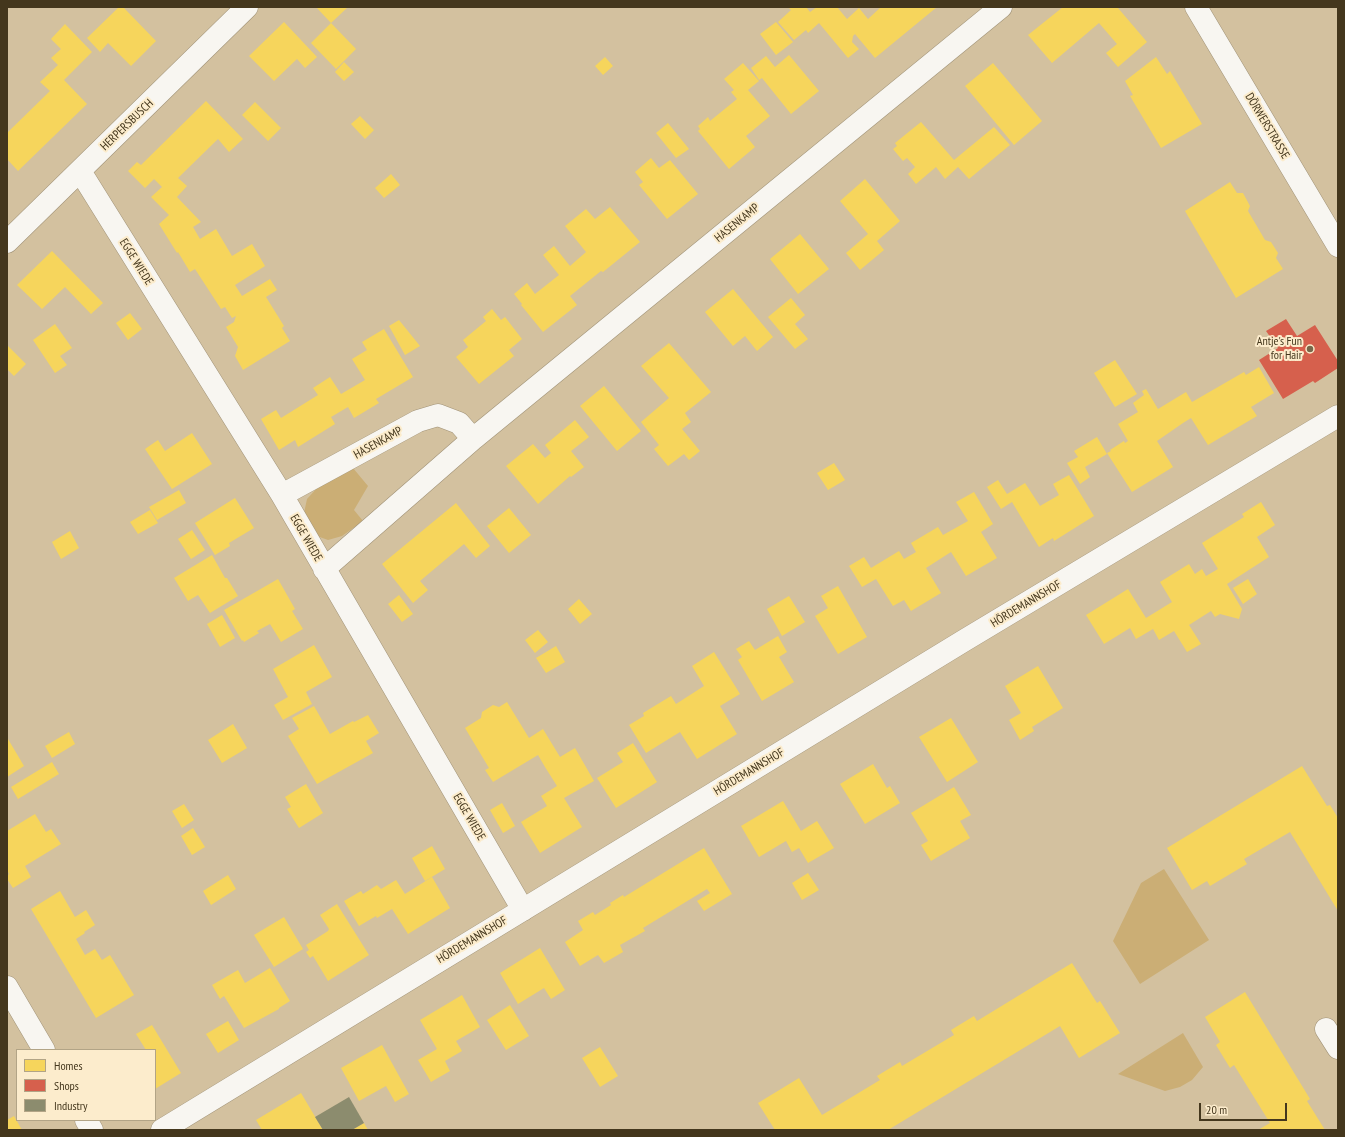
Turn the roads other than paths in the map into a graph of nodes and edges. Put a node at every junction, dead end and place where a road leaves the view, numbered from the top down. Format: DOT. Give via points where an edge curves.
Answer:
graph roads {
  1 [pos="247,7"];
  2 [pos="1001,7"];
  3 [pos="1196,7"];
  4 [pos="80,171"];
  5 [pos="7,242"];
  6 [pos="1338,246"];
  7 [pos="1338,416"];
  8 [pos="473,439"];
  9 [pos="282,495"];
  10 [pos="324,568"];
  11 [pos="523,910"];
  12 [pos="7,987"];
  13 [pos="1326,1029"];
  14 [pos="1338,1048"];
  15 [pos="43,1049"];
  16 [pos="87,1121"];
  17 [pos="92,1130"];
  18 [pos="162,1130"];
  1 -- 4 [label="street, HERPERSBUSCH"];
  2 -- 8 [label="street, HASENKAMP"];
  3 -- 6 [label="street, DÖRWERSTRASSE"];
  4 -- 5 [label="street, HERPERSBUSCH"];
  4 -- 9 [label="street, EGGE WIEDE"];
  7 -- 11 [label="street, HÖRDEMANNSHOF"];
  8 -- 9 [label="street, HASENKAMP" via="459,423 438,415 418,421"];
  8 -- 10 [label="street, HASENKAMP"];
  9 -- 10 [label="street, EGGE WIEDE"];
  10 -- 11 [label="street, EGGE WIEDE"];
  11 -- 18 [label="street, HÖRDEMANNSHOF"];
  12 -- 15 [label="street"];
  13 -- 14 [label="street"];
  16 -- 17 [label="street"];
}
